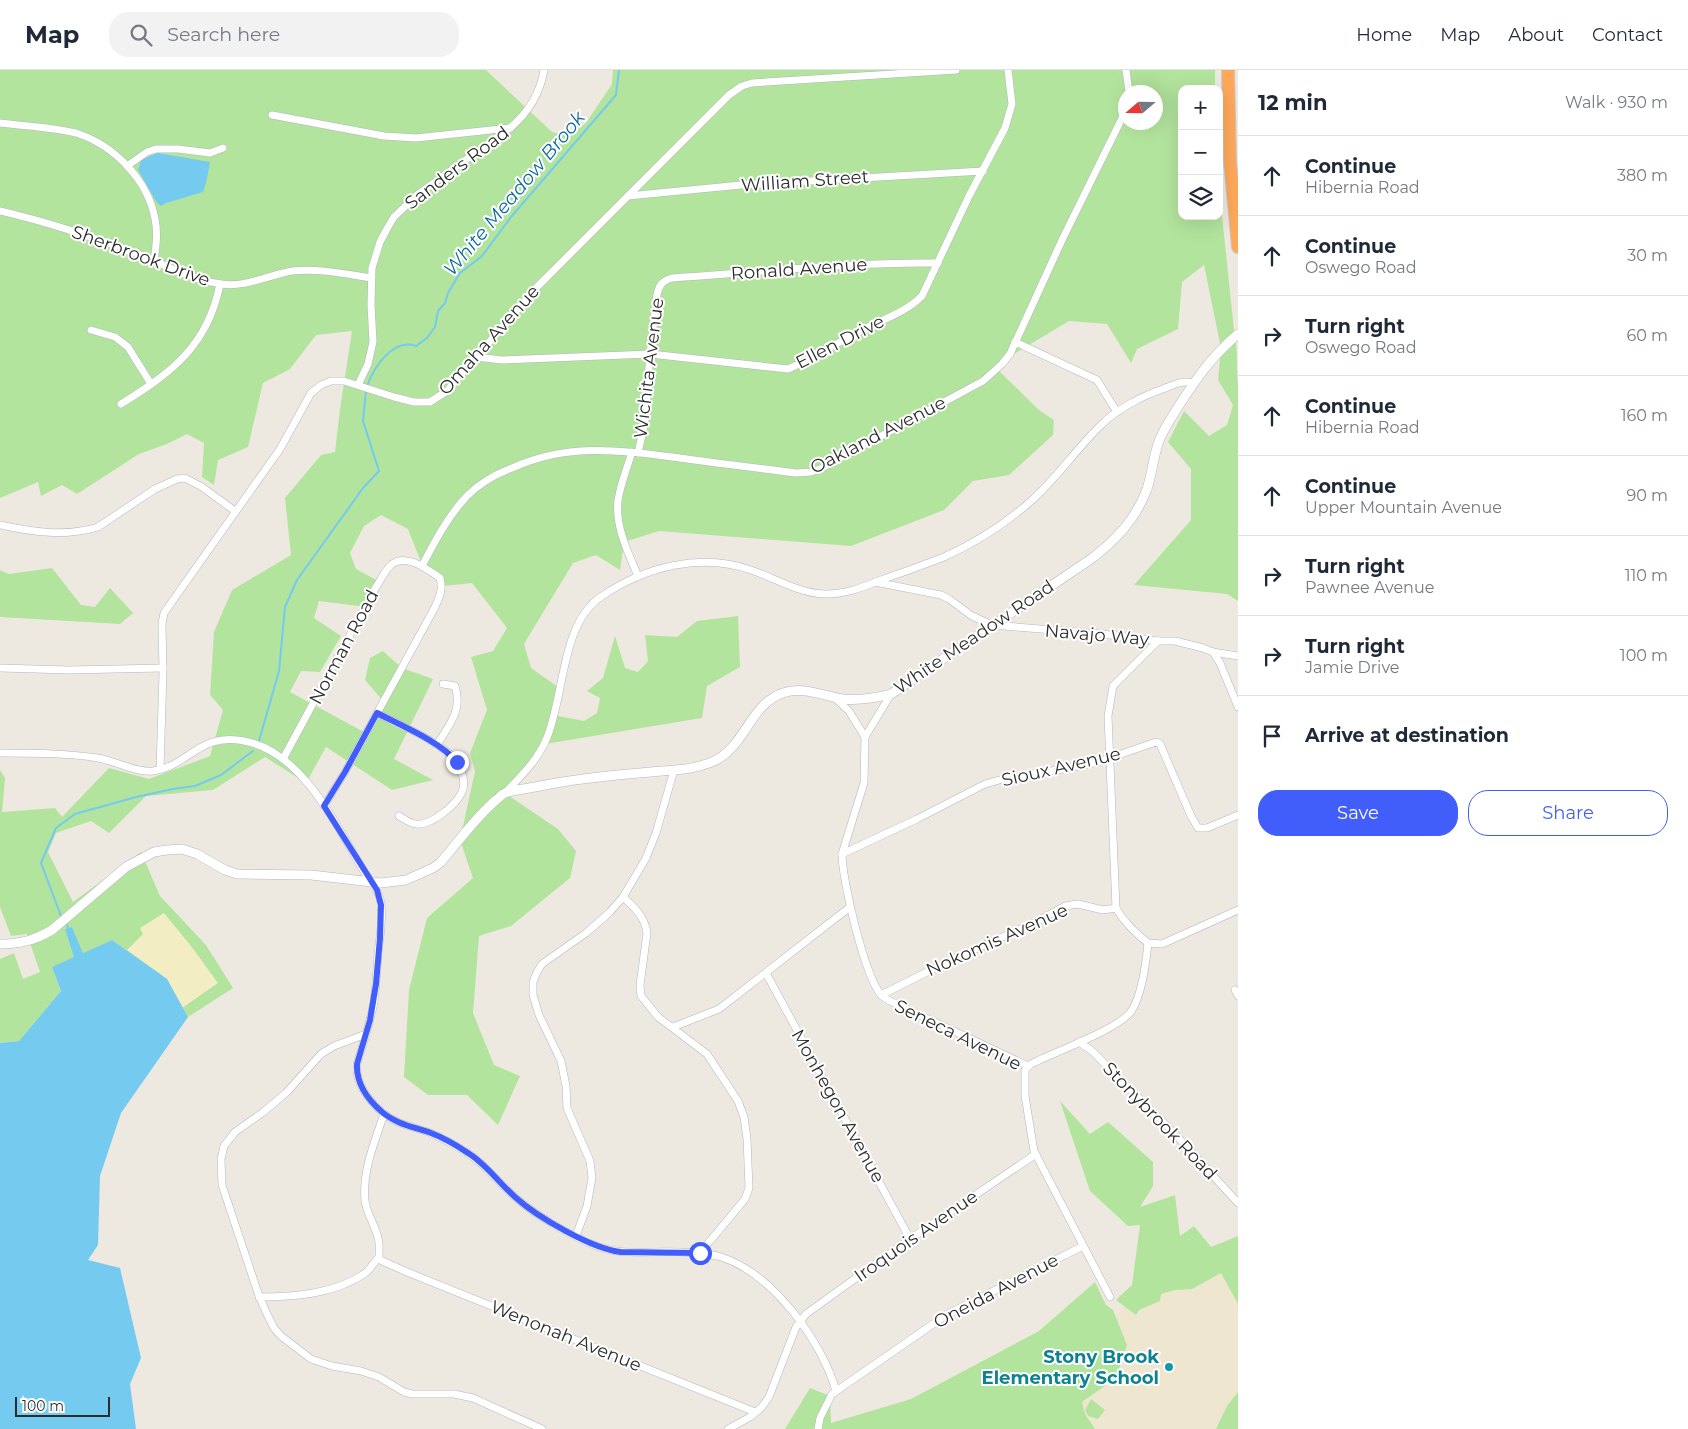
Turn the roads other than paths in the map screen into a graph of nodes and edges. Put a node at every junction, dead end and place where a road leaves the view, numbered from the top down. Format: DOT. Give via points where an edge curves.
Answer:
graph roads {
  1 [pos="544,70"];
  2 [pos="956,70"];
  3 [pos="1008,70"];
  4 [pos="1126,70"];
  5 [pos="1219,70"];
  6 [pos="1228,70"];
  7 [pos="1130,85"];
  8 [pos="272,115"];
  9 [pos="0,124"];
  10 [pos="1118,126"];
  11 [pos="510,128"];
  12 [pos="223,148"];
  13 [pos="127,166"];
  14 [pos="983,171"];
  15 [pos="1233,193"];
  16 [pos="628,196"];
  17 [pos="0,211"];
  18 [pos="1238,247"];
  19 [pos="154,261"];
  20 [pos="938,263"];
  21 [pos="371,278"];
  22 [pos="662,283"];
  23 [pos="220,284"];
  24 [pos="91,330"];
  25 [pos="1238,334"];
  26 [pos="1015,342"];
  27 [pos="650,354"];
  28 [pos="476,358"];
  29 [pos="151,384"];
  30 [pos="1193,384"];
  31 [pos="360,385"];
  32 [pos="121,404"];
  33 [pos="1118,412"];
  34 [pos="635,453"];
  35 [pos="235,511"];
  36 [pos="0,525"];
  37 [pos="422,566"];
  38 [pos="638,576"];
  39 [pos="874,582"];
  40 [pos="992,626"];
  41 [pos="1158,641"];
  42 [pos="1213,652"];
  43 [pos="1238,656"];
  44 [pos="0,668"];
  45 [pos="163,668"];
  46 [pos="443,684"];
  47 [pos="891,694"];
  48 [pos="834,697"];
  49 [pos="1238,707"];
  50 [pos="377,713"];
  51 [pos="865,737"];
  52 [pos="437,745"];
  53 [pos="0,753"];
  54 [pos="1109,758"];
  55 [pos="283,759"];
  56 [pos="160,769"];
  57 [pos="674,770"];
  58 [pos="505,793"];
  59 [pos="324,806"];
  60 [pos="399,816"];
  61 [pos="1238,816"];
  62 [pos="842,854"];
  63 [pos="371,882"];
  64 [pos="623,897"];
  65 [pos="850,907"];
  66 [pos="1116,908"];
  67 [pos="1238,910"];
  68 [pos="0,944"];
  69 [pos="1148,944"];
  70 [pos="766,974"];
  71 [pos="881,994"];
  72 [pos="673,1027"];
  73 [pos="366,1034"];
  74 [pos="1079,1042"];
  75 [pos="1028,1066"];
  76 [pos="384,1114"];
  77 [pos="1036,1154"];
  78 [pos="1238,1203"];
  79 [pos="576,1236"];
  80 [pos="910,1239"];
  81 [pos="1083,1246"];
  82 [pos="700,1253"];
  83 [pos="378,1258"];
  84 [pos="1110,1297"];
  85 [pos="259,1298"];
  86 [pos="800,1321"];
  87 [pos="836,1391"];
  88 [pos="755,1412"];
  89 [pos="542,1429"];
  90 [pos="728,1429"];
  91 [pos="818,1429"];
  1 -- 11 [label="street, Sanders Road" via="539,92 532,104"];
  2 -- 16 [label="street, Omaha Avenue" via="742,86 729,95"];
  3 -- 14 [label="street, Ellen Drive" via="1012,104 1005,128"];
  4 -- 7 [label="street"];
  5 -- 15 [label="highway" via="1224,151"];
  6 -- 15 [label="highway"];
  8 -- 11 [label="street" via="384,136 416,138"];
  9 -- 13 [label="street" via="75,133 96,142"];
  10 -- 26 [label="street, Oakland Avenue"];
  11 -- 21 [label="street, Sanders Road" via="417,195 394,216 380,242"];
  12 -- 13 [label="street" via="210,153 156,149"];
  13 -- 19 [label="street" via="152,205 157,240"];
  14 -- 16 [label="street, William Street" via="741,185"];
  14 -- 20 [label="street, Ellen Drive"];
  15 -- 18 [label="highway"];
  16 -- 28 [label="street, Omaha Avenue" via="536,287"];
  17 -- 19 [label="street, Sherbrook Drive" via="59,226"];
  19 -- 23 [label="street, Sherbrook Drive" via="191,277"];
  20 -- 22 [label="street, Ronald Avenue" via="692,276 672,278"];
  20 -- 27 [label="street, Ellen Drive" via="915,304 788,368"];
  21 -- 23 [label="street, Sherbrook Drive" via="316,270 291,271 237,284"];
  21 -- 31 [label="street, Sanders Road" via="373,342"];
  22 -- 27 [label="street, Wichita Avenue" via="657,295"];
  23 -- 29 [label="street" via="206,328 175,366"];
  24 -- 29 [label="street" via="115,337 128,347"];
  25 -- 30 [label="street, White Meadow Road" via="1219,350"];
  26 -- 33 [label="street" via="1097,380"];
  26 -- 34 [label="street, Oakland Avenue" via="1010,354 983,381 811,472"];
  27 -- 28 [label="street, Ellen Drive" via="502,360"];
  27 -- 34 [label="street, Wichita Avenue" via="645,421"];
  28 -- 31 [label="street, Omaha Avenue" via="448,390 430,402 414,402"];
  29 -- 32 [label="street"];
  30 -- 33 [label="street" via="1183,382 1157,391"];
  30 -- 40 [label="street, White Meadow Road" via="1158,444 1147,489 1119,536 1091,559"];
  31 -- 35 [label="street, Omaha Avenue" via="332,381 321,384 311,393 280,449"];
  33 -- 39 [label="street" via="1103,422 1032,500 976,542"];
  34 -- 37 [label="street, Oakland Avenue" via="566,451 500,472 468,495 448,519"];
  34 -- 38 [label="street, Wichita Avenue" via="620,492 618,511 622,533"];
  35 -- 36 [label="street" via="202,486 184,478 166,483 98,527 56,533"];
  35 -- 45 [label="street, Omaha Avenue" via="164,613"];
  37 -- 50 [label="street" via="440,578 441,593"];
  37 -- 55 [label="street, Norman Road" via="407,561 394,562 388,568"];
  38 -- 39 [label="street" via="693,562 737,566 824,594"];
  38 -- 58 [label="street" via="600,597 578,623 571,639 558,704 546,741 533,764"];
  39 -- 40 [label="street, Navajo Way" via="941,595"];
  40 -- 41 [label="street, Navajo Way"];
  40 -- 47 [label="street, White Meadow Road"];
  41 -- 42 [label="street, Navajo Way" via="1175,641"];
  41 -- 54 [label="street" via="1113,686 1108,716"];
  42 -- 43 [label="street, Navajo Way"];
  42 -- 49 [label="street"];
  44 -- 45 [label="street"];
  45 -- 56 [label="street, Omaha Avenue"];
  46 -- 52 [label="street" via="455,686 458,705"];
  47 -- 48 [label="street, White Meadow Road" via="868,699"];
  47 -- 51 [label="street, Seneca Avenue"];
  48 -- 51 [label="street" via="849,711"];
  48 -- 57 [label="street, White Meadow Road" via="802,690 783,692 756,713 737,740 716,760"];
  50 -- 52 [label="street"];
  50 -- 59 [label="street"];
  51 -- 62 [label="street, Seneca Avenue" via="864,783"];
  52 -- 60 [label="street" via="452,755 461,769 462,792 441,815 427,822 416,824"];
  53 -- 56 [label="street" via="98,758 142,770"];
  54 -- 61 [label="street, Sioux Avenue" via="1156,742 1160,744 1198,828 1207,828"];
  54 -- 62 [label="street, Sioux Avenue" via="985,784"];
  54 -- 66 [label="street"];
  55 -- 56 [label="street" via="247,741 220,740 206,743"];
  55 -- 59 [label="street"];
  57 -- 58 [label="street, White Meadow Road" via="566,780"];
  57 -- 64 [label="street" via="646,858"];
  58 -- 63 [label="street, White Meadow Road" via="482,812 433,868 406,880"];
  59 -- 63 [label="street"];
  62 -- 65 [label="street, Seneca Avenue"];
  63 -- 68 [label="street, White Meadow Road" via="310,875 237,874 182,849 154,852 126,867 52,930 19,944"];
  63 -- 73 [label="street" via="380,899 380,938 374,1004"];
  64 -- 72 [label="street" via="638,910 646,925 641,996 658,1017"];
  64 -- 79 [label="street" via="586,933 542,964 533,982 539,1015 561,1061 567,1108 590,1161 592,1178 587,1206"];
  65 -- 70 [label="street"];
  65 -- 71 [label="street, Seneca Avenue" via="868,968"];
  66 -- 69 [label="street"];
  66 -- 71 [label="street, Nokomis Avenue" via="1103,910 1078,904 1065,906"];
  67 -- 69 [label="street" via="1162,944"];
  69 -- 74 [label="street" via="1138,997 1131,1012 1123,1020"];
  70 -- 72 [label="street" via="719,1009"];
  70 -- 80 [label="street, Monhegon Avenue"];
  71 -- 75 [label="street, Seneca Avenue" via="907,1010"];
  72 -- 82 [label="street" via="707,1054 729,1085 744,1118 748,1140 745,1199"];
  73 -- 76 [label="street" via="356,1074 363,1090"];
  73 -- 85 [label="street" via="321,1054 286,1093 235,1132 224,1146 222,1184"];
  74 -- 75 [label="street"];
  74 -- 78 [label="street, Stonybrook Road" via="1173,1132"];
  75 -- 77 [label="street, Seneca Avenue" via="1025,1070 1025,1096"];
  76 -- 79 [label="street" via="468,1153 516,1198"];
  76 -- 83 [label="street" via="371,1151 365,1188 369,1217 379,1240"];
  77 -- 80 [label="street, Iroquois Avenue"];
  77 -- 81 [label="street, Seneca Avenue"];
  79 -- 82 [label="street" via="610,1251"];
  80 -- 86 [label="street, Iroquois Avenue"];
  81 -- 84 [label="street, Seneca Avenue"];
  81 -- 87 [label="street, Oneida Avenue" via="946,1315"];
  82 -- 86 [label="street" via="739,1265 774,1291"];
  83 -- 85 [label="street" via="365,1273 340,1285 307,1294"];
  83 -- 88 [label="street, Wenonah Avenue"];
  85 -- 89 [label="street" via="274,1328 311,1360 380,1377 412,1394 454,1394 473,1398"];
  86 -- 87 [label="street" via="830,1371"];
  86 -- 88 [label="street" via="769,1397"];
  87 -- 91 [label="street" via="823,1410"];
  88 -- 90 [label="street"];
}
